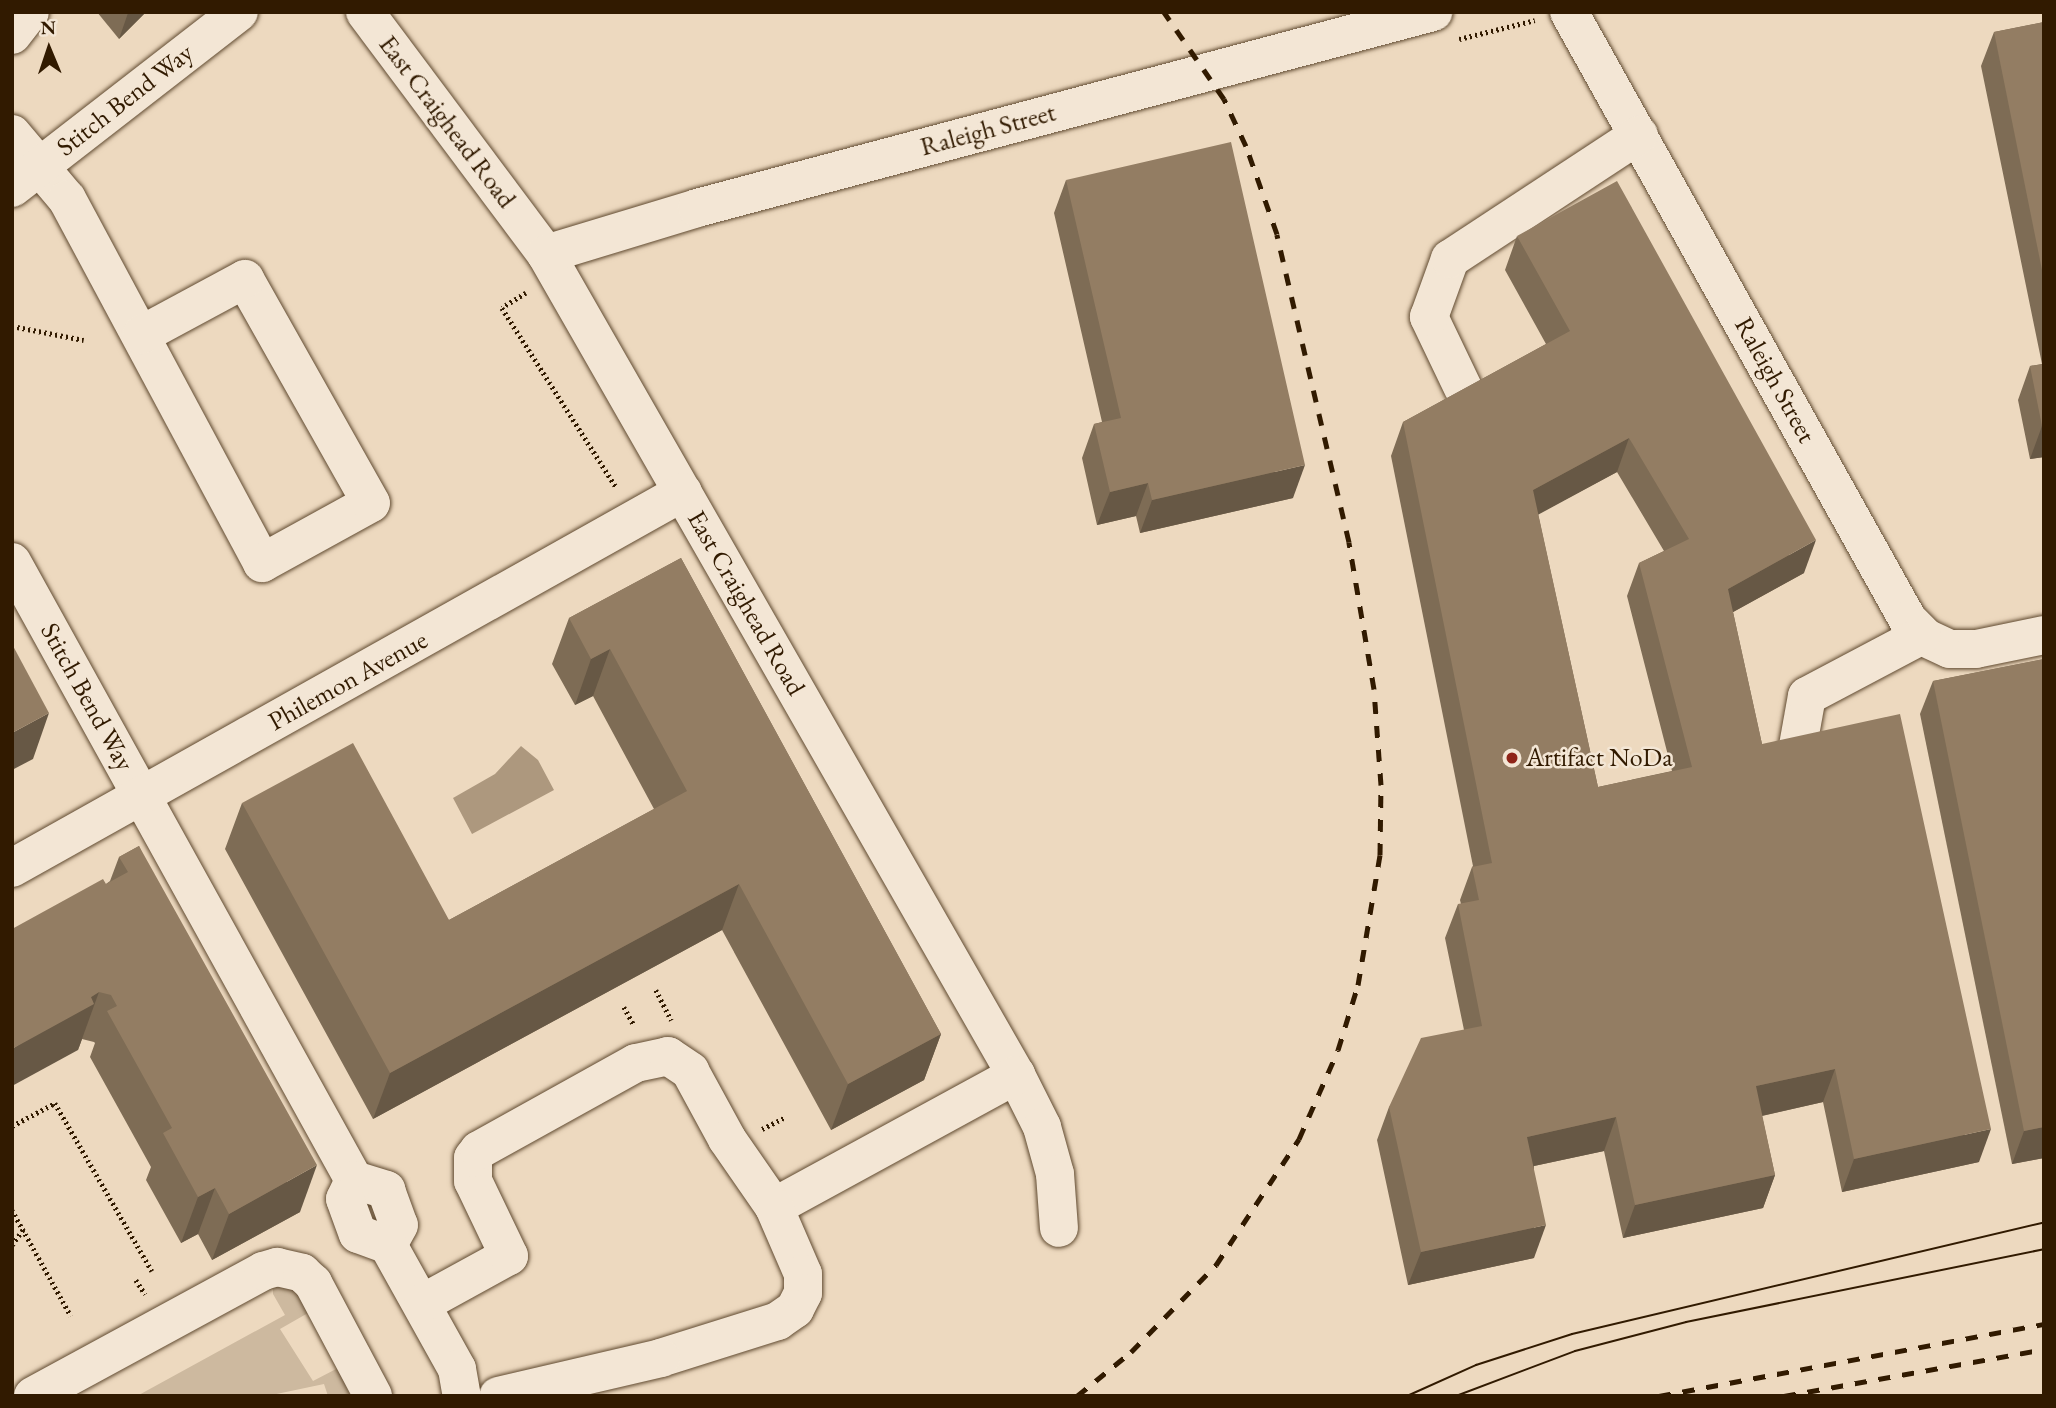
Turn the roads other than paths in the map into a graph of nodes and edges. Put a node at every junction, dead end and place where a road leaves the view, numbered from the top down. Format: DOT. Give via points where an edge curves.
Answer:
graph roads {
  1 [pos="30,12"];
  2 [pos="239,12"];
  3 [pos="365,12"];
  4 [pos="1433,12"];
  5 [pos="1569,12"];
  6 [pos="12,35"];
  7 [pos="12,134"];
  8 [pos="1639,135"];
  9 [pos="27,176"];
  10 [pos="541,271"];
  11 [pos="141,335"];
  12 [pos="1463,388"];
  13 [pos="683,492"];
  14 [pos="12,562"];
  15 [pos="1922,635"];
  16 [pos="2044,635"];
  17 [pos="1794,768"];
  18 [pos="142,796"];
  19 [pos="12,869"];
  20 [pos="1016,1075"];
  21 [pos="774,1207"];
  22 [pos="1059,1228"];
  23 [pos="423,1303"];
  24 [pos="33,1396"];
  25 [pos="373,1396"];
  26 [pos="462,1396"];
  27 [pos="498,1396"];
  1 -- 6 [label="street"];
  2 -- 9 [label="street, Stitch Bend Way"];
  3 -- 10 [label="street, East Craighead Road"];
  4 -- 10 [label="street, Raleigh Street" via="710,204"];
  5 -- 8 [label="street, Raleigh Street"];
  7 -- 9 [label="street"];
  8 -- 12 [label="street" via="1450,259 1429,317"];
  8 -- 15 [label="street, Raleigh Street" via="1908,620"];
  9 -- 11 [label="street" via="67,199"];
  10 -- 13 [label="street, East Craighead Road"];
  11 -- 11 [label="street" via="245,279 371,503 262,563"];
  13 -- 18 [label="street, Philemon Avenue"];
  13 -- 20 [label="street, East Craighead Road"];
  14 -- 18 [label="street, Stitch Bend Way"];
  15 -- 16 [label="street, Raleigh Street" via="1950,649"];
  15 -- 17 [label="street" via="1807,696"];
  18 -- 19 [label="street, Philemon Avenue"];
  18 -- 23 [label="street, Stitch Bend Way" via="354,1180 345,1199 358,1234 388,1245"];
  20 -- 21 [label="street"];
  20 -- 22 [label="street, East Craighead Road" via="1042,1127 1055,1174"];
  21 -- 23 [label="street" via="727,1139 690,1072 668,1056 651,1057 479,1150 473,1158 473,1181 509,1255"];
  21 -- 27 [label="street" via="803,1274 803,1293 796,1309 778,1321 661,1358"];
  23 -- 26 [label="street" via="457,1369"];
  24 -- 25 [label="street" via="263,1270 277,1267 302,1273 313,1283"];
}
